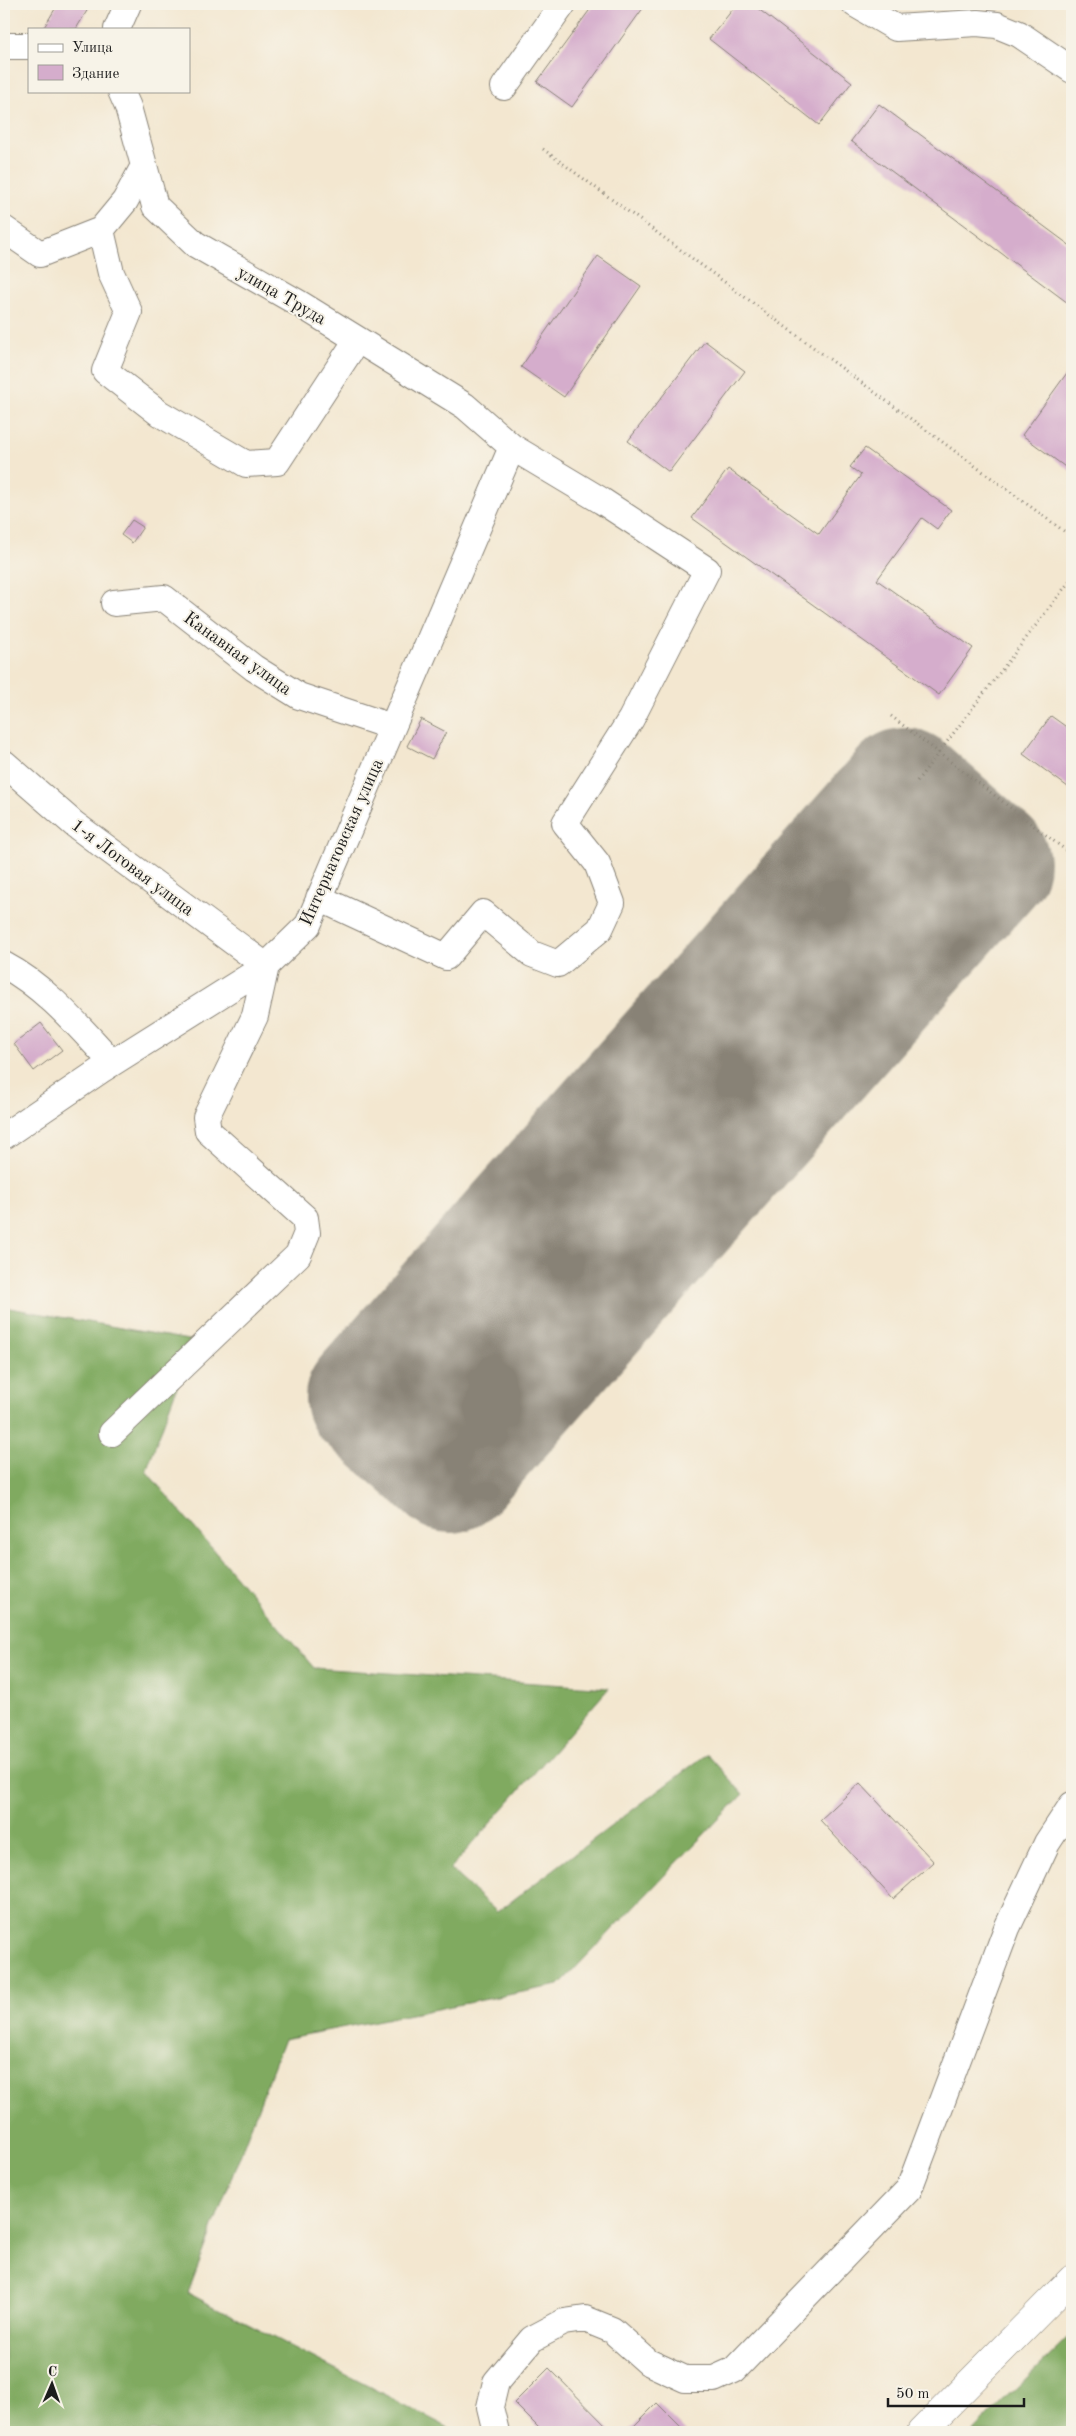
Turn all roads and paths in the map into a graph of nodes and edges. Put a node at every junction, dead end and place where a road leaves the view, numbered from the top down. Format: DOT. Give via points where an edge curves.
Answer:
graph roads {
  1 [pos="128,4"];
  2 [pos="563,4"];
  3 [pos="856,4"];
  4 [pos="118,28"];
  5 [pos="4,46"];
  6 [pos="28,46"];
  7 [pos="1072,70"];
  8 [pos="504,87"];
  9 [pos="121,92"];
  10 [pos="543,148"];
  11 [pos="144,166"];
  12 [pos="4,229"];
  13 [pos="101,230"];
  14 [pos="357,340"];
  15 [pos="512,447"];
  16 [pos="1072,536"];
  17 [pos="1072,578"];
  18 [pos="114,603"];
  19 [pos="891,716"];
  20 [pos="392,727"];
  21 [pos="938,754"];
  22 [pos="4,763"];
  23 [pos="917,781"];
  24 [pos="1072,855"];
  25 [pos="320,898"];
  26 [pos="4,965"];
  27 [pos="266,966"];
  28 [pos="112,1062"];
  29 [pos="4,1136"];
  30 [pos="112,1433"];
  31 [pos="1072,1805"];
  32 [pos="1072,2279"];
  33 [pos="496,2432"];
  34 [pos="921,2432"];
  1 -- 4 [label="street"];
  2 -- 8 [label="street"];
  3 -- 7 [label="street" via="896,28 977,23 996,25 1019,34"];
  5 -- 6 [label="street"];
  9 -- 11 [label="street, улица Труда"];
  10 -- 16 [label="path"];
  11 -- 13 [label="street" via="125,201"];
  11 -- 14 [label="street, улица Труда" via="154,206 195,244"];
  12 -- 13 [label="street" via="40,254"];
  13 -- 14 [label="street" via="111,273 129,312 105,371 159,413 246,464 277,462"];
  14 -- 15 [label="street, улица Труда" via="465,406"];
  15 -- 20 [label="street, Интернатовская улица"];
  15 -- 25 [label="street, улица Труда" via="602,501 706,570 631,718 566,823 597,863 612,902 600,929 558,964 532,954 483,914 446,957"];
  17 -- 21 [label="path"];
  18 -- 20 [label="street, Канавная улица" via="164,598 254,668 299,696"];
  19 -- 21 [label="path"];
  20 -- 25 [label="street, Интернатовская улица"];
  21 -- 23 [label="path"];
  21 -- 24 [label="path"];
  22 -- 27 [label="street, 1-я Логовая улица" via="74,824"];
  25 -- 27 [label="street, Интернатовская улица" via="308,925"];
  26 -- 28 [label="street" via="22,974"];
  27 -- 28 [label="street, Интернатовская улица"];
  27 -- 30 [label="street" via="255,1016 206,1117 208,1131 305,1218 307,1233 298,1255"];
  28 -- 29 [label="street, Интернатовская улица"];
  31 -- 33 [label="street" via="1047,1843 1007,1928 909,2189 734,2370 714,2379 684,2379 648,2362 612,2330 586,2319 564,2322 532,2339 496,2382 490,2407"];
  32 -- 34 [label="main road"];
}
